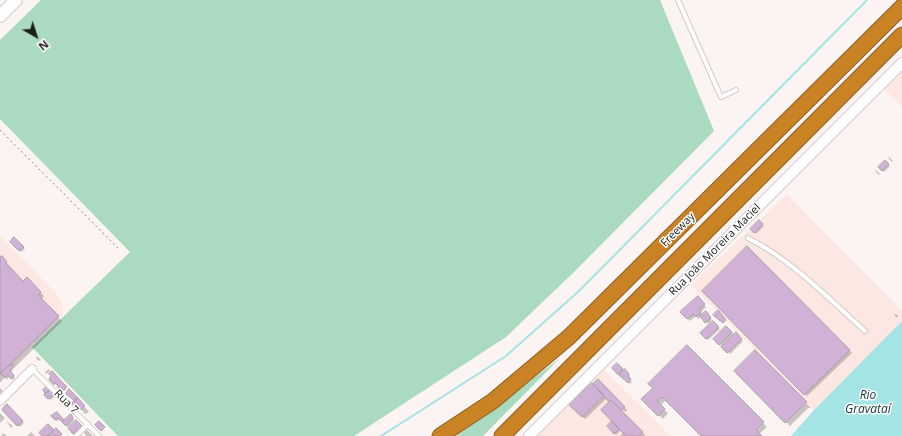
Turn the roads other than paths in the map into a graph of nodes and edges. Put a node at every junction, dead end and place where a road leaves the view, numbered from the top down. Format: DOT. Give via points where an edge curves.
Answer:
graph roads {
  1 [pos="16,0"];
  2 [pos="678,0"];
  3 [pos="902,7"];
  4 [pos="0,16"];
  5 [pos="902,35"];
  6 [pos="902,63"];
  7 [pos="736,90"];
  8 [pos="748,238"];
  9 [pos="865,331"];
  10 [pos="32,369"];
  11 [pos="0,401"];
  12 [pos="88,424"];
  13 [pos="76,436"];
  14 [pos="99,436"];
  15 [pos="440,436"];
  16 [pos="502,436"];
  17 [pos="529,436"];
  1 -- 4 [label="main road"];
  2 -- 7 [label="lane" via="721,97"];
  3 -- 15 [label="highway, Freeway" via="569,337 493,402"];
  5 -- 16 [label="highway, Freeway"];
  6 -- 17 [label="street, Rua João Moreira Maciel"];
  8 -- 9 [label="lane" via="794,267"];
  10 -- 11 [label="street"];
  10 -- 12 [label="lane, Rua 7"];
  12 -- 13 [label="lane"];
  12 -- 14 [label="lane, Rua 7"];
}
